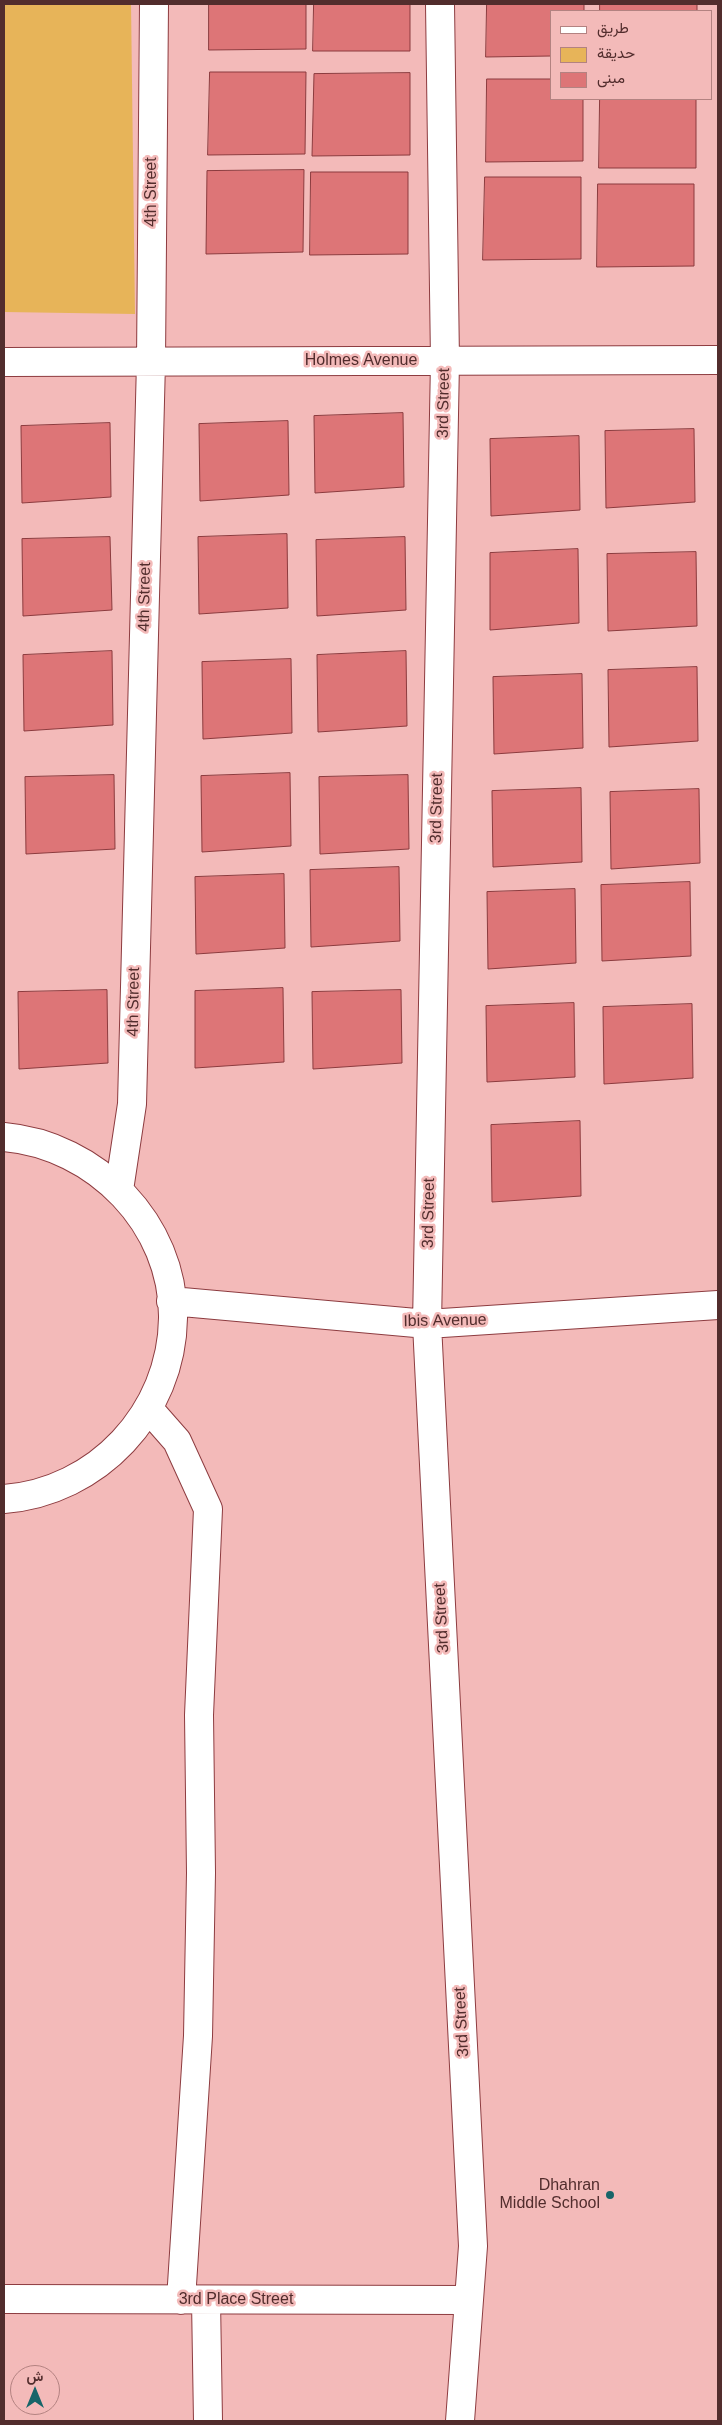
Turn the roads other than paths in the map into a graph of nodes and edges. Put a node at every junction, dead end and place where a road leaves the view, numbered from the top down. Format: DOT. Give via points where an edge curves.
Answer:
graph roads {
  1 [pos="154,4"];
  2 [pos="440,4"];
  3 [pos="718,360"];
  4 [pos="445,361"];
  5 [pos="4,362"];
  6 [pos="151,362"];
  7 [pos="4,1137"];
  8 [pos="119,1190"];
  9 [pos="172,1301"];
  10 [pos="718,1306"];
  11 [pos="427,1324"];
  12 [pos="148,1408"];
  13 [pos="4,1499"];
  14 [pos="4,2299"];
  15 [pos="193,2300"];
  16 [pos="468,2300"];
  17 [pos="208,2421"];
  18 [pos="460,2421"];
  1 -- 6 [label="street, 4th Street"];
  2 -- 4 [label="street, 3rd Street"];
  3 -- 4 [label="street, Holmes Avenue"];
  4 -- 6 [label="street, Holmes Avenue"];
  4 -- 11 [label="street, 3rd Street"];
  5 -- 6 [label="street, Holmes Avenue"];
  6 -- 8 [label="street, 4th Street" via="132,1104"];
  7 -- 8 [label="street" via="73,1156 98,1171"];
  8 -- 9 [label="street" via="138,1211 153,1236 164,1262"];
  9 -- 11 [label="street, Ibis Avenue"];
  9 -- 12 [label="street" via="170,1347 164,1374"];
  10 -- 11 [label="street, Ibis Avenue"];
  11 -- 16 [label="street, 3rd Street" via="473,2246"];
  12 -- 13 [label="street" via="119,1447 98,1465 68,1483 46,1491"];
  12 -- 15 [label="street" via="177,1441 208,1509 199,1715 201,1873"];
  14 -- 15 [label="street, 3rd Place Street"];
  15 -- 16 [label="street, 3rd Place Street"];
  15 -- 17 [label="street"];
  16 -- 18 [label="street, 3rd Street"];
}
